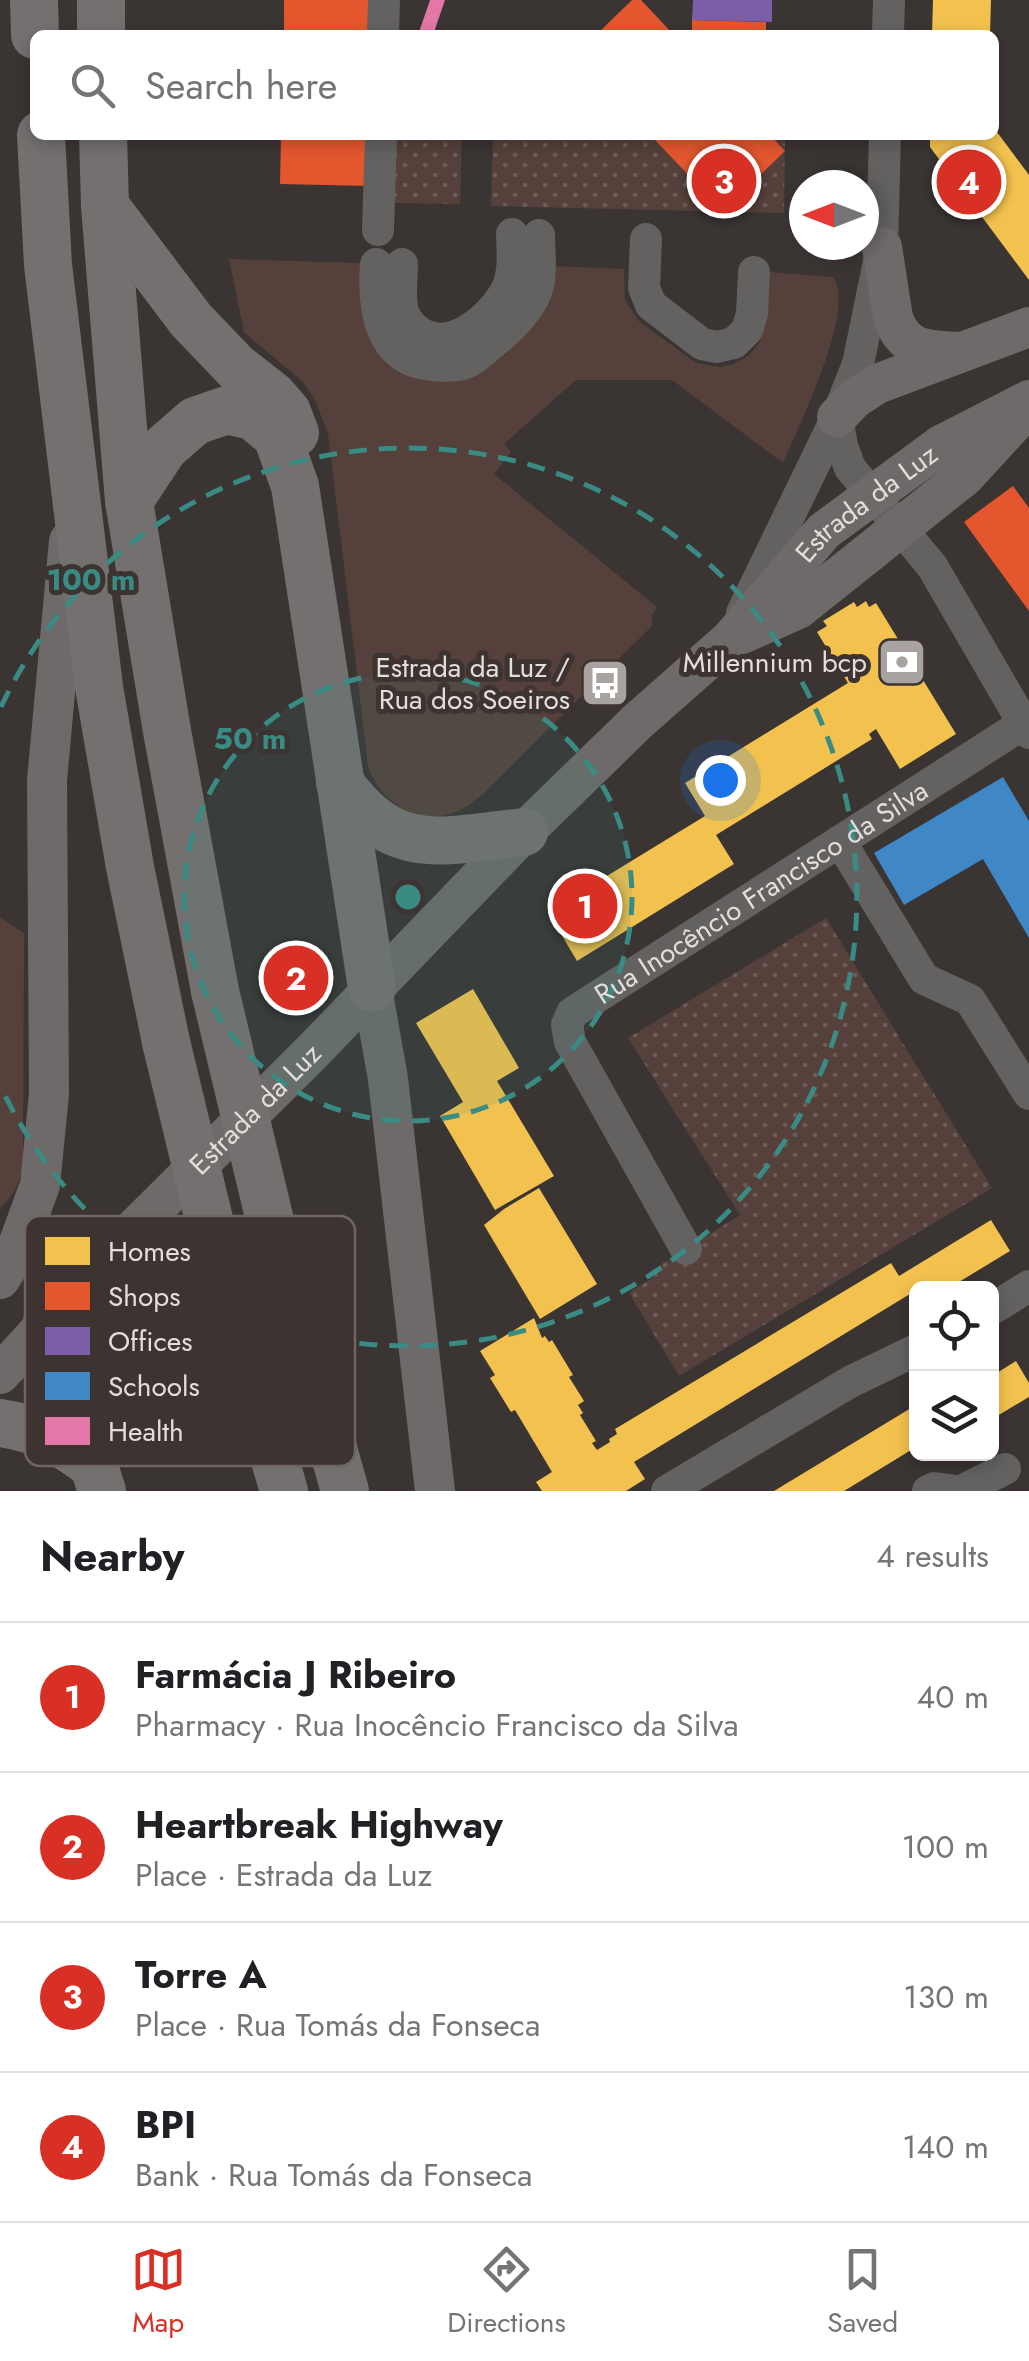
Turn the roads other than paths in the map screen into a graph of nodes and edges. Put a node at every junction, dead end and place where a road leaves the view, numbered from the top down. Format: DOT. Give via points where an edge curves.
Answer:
graph roads {
  1 [pos="34,0"];
  2 [pos="101,0"];
  3 [pos="384,0"];
  4 [pos="889,0"];
  5 [pos="36,30"];
  6 [pos="101,30"];
  7 [pos="383,30"];
  8 [pos="888,30"];
  9 [pos="41,140"];
  10 [pos="104,140"];
  11 [pos="381,140"];
  12 [pos="885,140"];
  13 [pos="105,206"];
  14 [pos="378,230"];
  15 [pos="526,235"];
  16 [pos="646,239"];
  17 [pos="882,247"];
  18 [pos="389,264"];
  19 [pos="754,272"];
  20 [pos="1029,327"];
  21 [pos="963,352"];
  22 [pos="1029,403"];
  23 [pos="837,418"];
  24 [pos="75,482"];
  25 [pos="295,486"];
  26 [pos="872,494"];
  27 [pos="129,501"];
  28 [pos="900,528"];
  29 [pos="730,640"];
  30 [pos="1026,728"];
  31 [pos="340,783"];
  32 [pos="524,832"];
  33 [pos="840,841"];
  34 [pos="372,988"];
  35 [pos="1029,1094"];
  36 [pos="29,1216"];
  37 [pos="147,1216"];
  38 [pos="208,1216"];
  39 [pos="269,1216"];
  40 [pos="25,1226"];
  41 [pos="686,1249"];
  42 [pos="0,1279"];
  43 [pos="1029,1286"];
  44 [pos="999,1305"];
  45 [pos="25,1346"];
  46 [pos="909,1353"];
  47 [pos="0,1374"];
  48 [pos="0,1423"];
  49 [pos="25,1426"];
  50 [pos="277,1466"];
  51 [pos="338,1466"];
  52 [pos="1004,1469"];
  53 [pos="284,1491"];
  54 [pos="345,1491"];
  55 [pos="435,1491"];
  56 [pos="667,1491"];
  57 [pos="928,1491"];
  58 [pos="959,1491"];
  1 -- 5 [label="highway"];
  2 -- 6 [label="highway"];
  3 -- 7 [label="street"];
  4 -- 8 [label="street"];
  9 -- 24 [label="highway" via="48,265"];
  10 -- 13 [label="highway"];
  11 -- 14 [label="street"];
  12 -- 17 [label="street"];
  13 -- 25 [label="highway" via="191,320 287,412 299,446"];
  13 -- 27 [label="highway"];
  15 -- 18 [label="street" via="504,294 451,338 427,336 408,322"];
  16 -- 19 [label="street" via="644,288 651,305 702,344 734,343 747,330"];
  17 -- 21 [label="main road" via="898,330 925,350"];
  17 -- 23 [label="street" via="858,364"];
  20 -- 21 [label="main road"];
  21 -- 23 [label="main road" via="878,384"];
  22 -- 26 [label="main road, Estrada da Luz" via="941,445"];
  22 -- 28 [label="main road, Estrada da Luz" via="965,476"];
  23 -- 26 [label="street" via="850,468"];
  23 -- 29 [label="street"];
  24 -- 36 [label="main road" via="46,780 49,1094 40,1185"];
  24 -- 38 [label="highway, bridge" via="130,867"];
  25 -- 27 [label="highway" via="277,436 253,416 228,410 195,421 164,448"];
  25 -- 31 [label="highway"];
  26 -- 28 [label="street"];
  26 -- 29 [label="main road, Estrada da Luz" via="824,531"];
  27 -- 39 [label="highway, bridge" via="216,991"];
  28 -- 29 [label="main road, Estrada da Luz" via="798,609"];
  28 -- 30 [label="street" via="932,566"];
  29 -- 32 [label="main road, Estrada da Luz"];
  30 -- 33 [label="street, Rua Inocêncio Francisco da Silva"];
  31 -- 32 [label="highway" via="374,822 401,837"];
  31 -- 34 [label="highway"];
  32 -- 34 [label="main road, Estrada da Luz"];
  33 -- 35 [label="street" via="924,980 970,1000"];
  33 -- 41 [label="street, Rua Inocêncio Francisco da Silva" via="568,1020 570,1042"];
  34 -- 37 [label="main road, Estrada da Luz"];
  34 -- 55 [label="main road"];
  40 -- 42 [label="main road"];
  43 -- 44 [label="street"];
  45 -- 47 [label="main road, Estrada da Luz"];
  46 -- 56 [label="street"];
  48 -- 49 [label="highway"];
  50 -- 53 [label="highway, bridge"];
  51 -- 54 [label="highway, bridge"];
  52 -- 58 [label="street"];
  57 -- 58 [label="street"];
}
